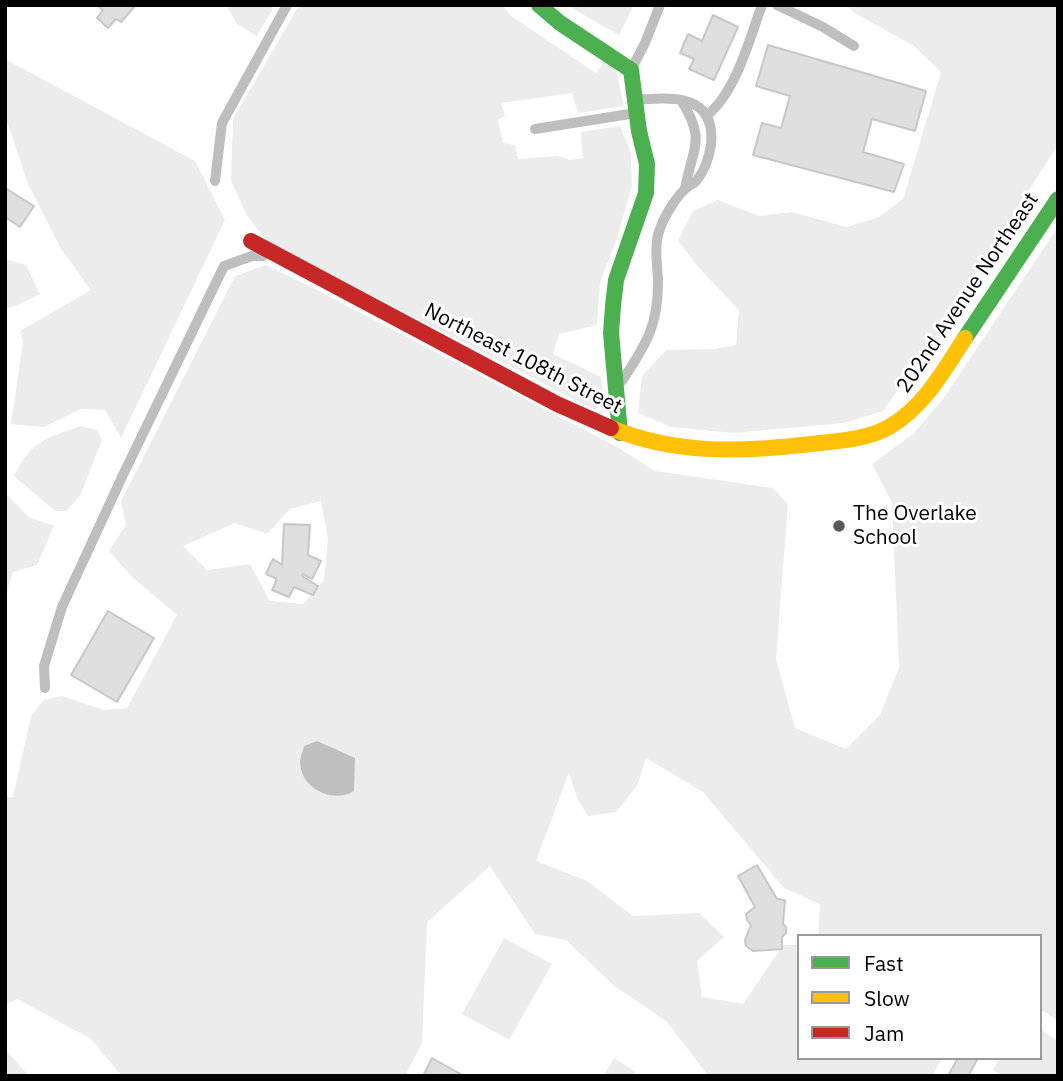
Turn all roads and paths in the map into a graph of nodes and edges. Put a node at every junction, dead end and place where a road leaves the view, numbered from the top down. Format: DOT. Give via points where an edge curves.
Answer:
graph roads {
  1 [pos="286,5"];
  2 [pos="539,5"];
  3 [pos="660,5"];
  4 [pos="762,5"];
  5 [pos="777,5"];
  6 [pos="854,46"];
  7 [pos="631,70"];
  8 [pos="681,98"];
  9 [pos="636,106"];
  10 [pos="706,116"];
  11 [pos="535,128"];
  12 [pos="215,181"];
  13 [pos="685,189"];
  14 [pos="1058,199"];
  15 [pos="251,241"];
  16 [pos="280,256"];
  17 [pos="616,389"];
  18 [pos="912,412"];
  19 [pos="620,433"];
  20 [pos="45,688"];
  1 -- 12 [label="lane" via="222,123"];
  2 -- 7 [label="street"];
  3 -- 7 [label="lane"];
  4 -- 10 [label="lane" via="727,93"];
  5 -- 6 [label="lane"];
  7 -- 9 [label="street"];
  8 -- 9 [label="lane"];
  8 -- 10 [label="lane" via="700,107"];
  8 -- 13 [label="lane" via="697,144"];
  9 -- 11 [label="lane"];
  9 -- 17 [label="street" via="647,164 646,193 616,280 611,333"];
  10 -- 13 [label="lane" via="712,135 709,158 697,180"];
  13 -- 17 [label="lane" via="658,236 652,332"];
  14 -- 18 [label="street, 202nd Avenue Northeast"];
  15 -- 16 [label="street, Northeast 108th Street"];
  16 -- 19 [label="street, Northeast 108th Street"];
  16 -- 20 [label="lane" via="251,257 224,266 62,607 44,666"];
  17 -- 19 [label="street"];
  18 -- 19 [label="street, Northeast 108th Street" via="887,431 866,437 789,447 692,450"];
}
